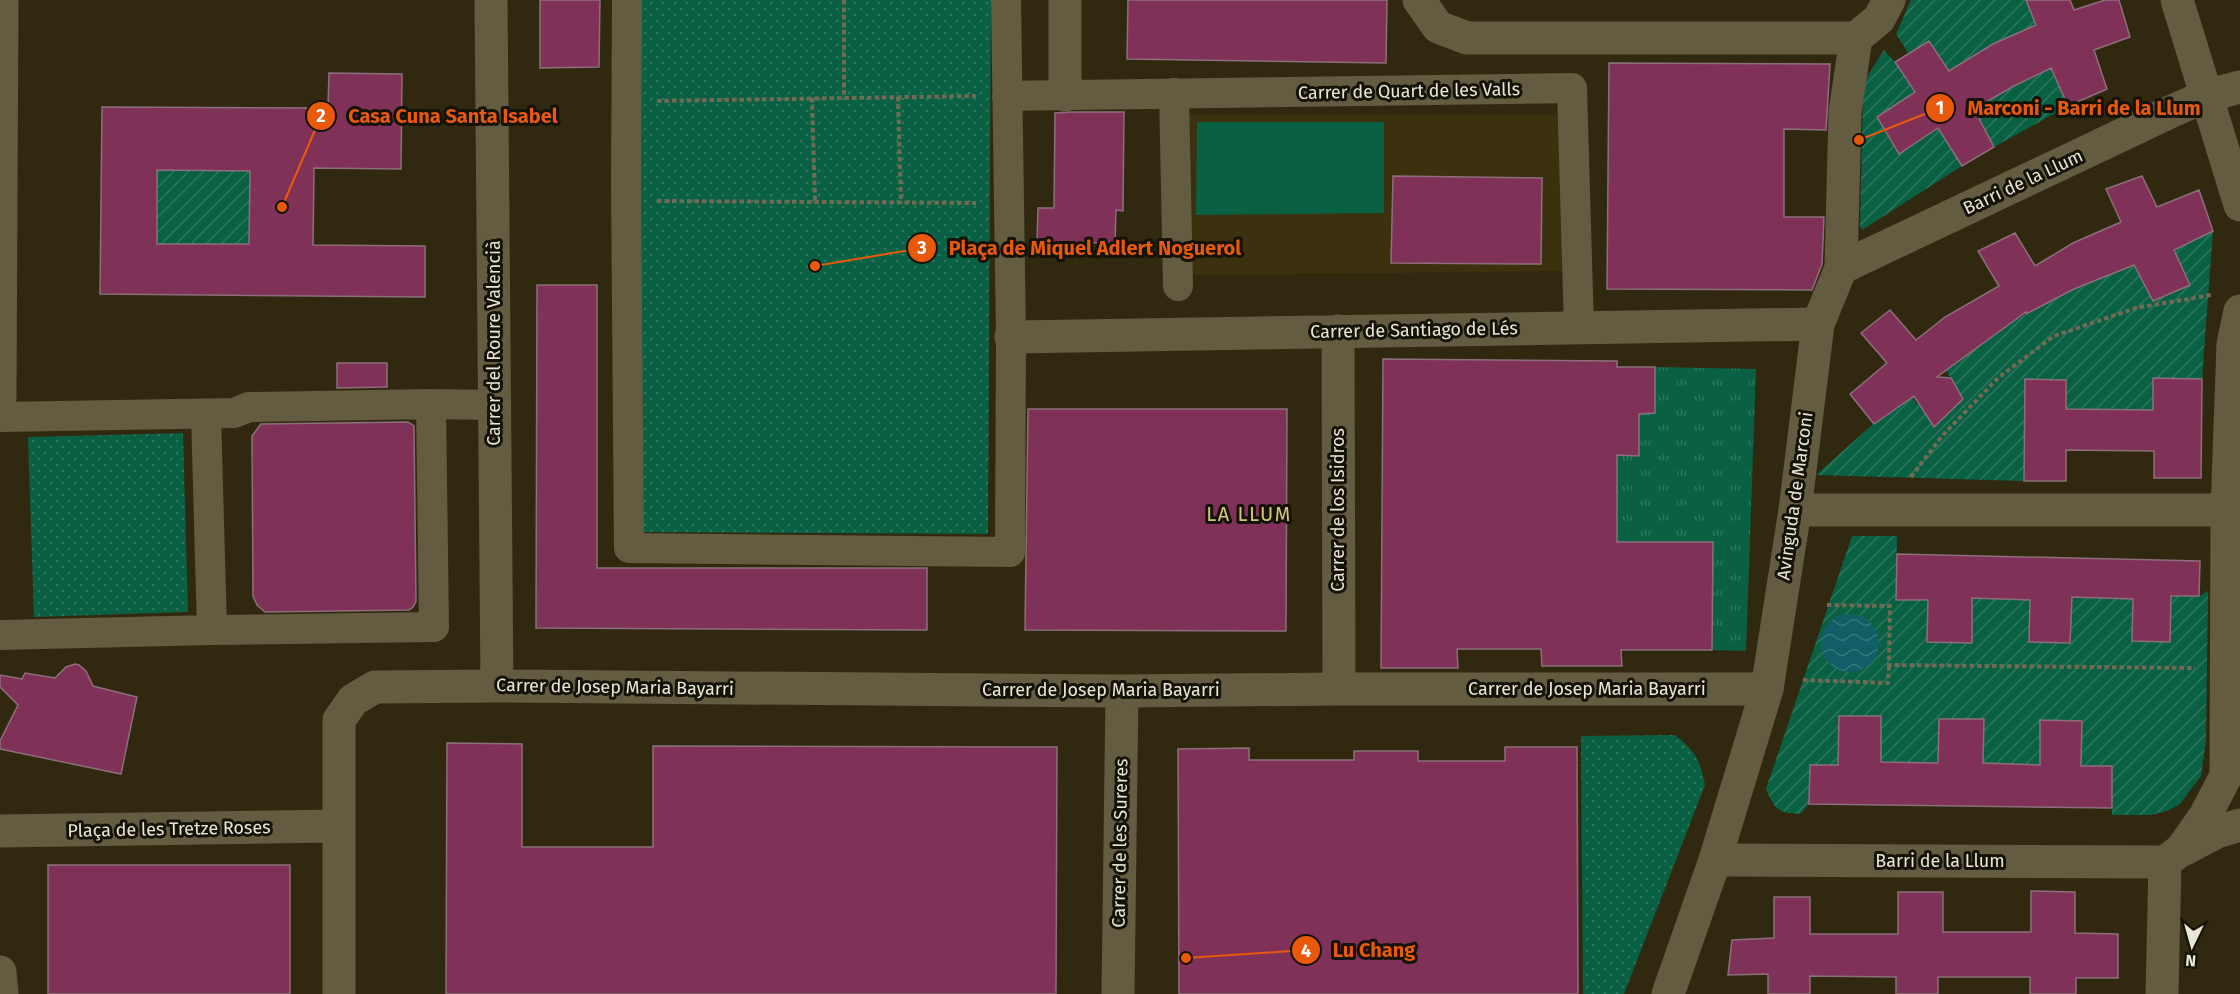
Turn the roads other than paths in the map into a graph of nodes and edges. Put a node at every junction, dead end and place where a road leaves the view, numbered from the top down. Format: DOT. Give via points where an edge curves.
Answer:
graph roads {
  1 [pos="2,0"];
  2 [pos="491,0"];
  3 [pos="627,0"];
  4 [pos="1006,0"];
  5 [pos="1065,0"];
  6 [pos="1419,0"];
  7 [pos="1889,0"];
  8 [pos="2176,0"];
  9 [pos="1856,38"];
  10 [pos="2240,87"];
  11 [pos="1174,93"];
  12 [pos="1065,95"];
  13 [pos="1007,96"];
  14 [pos="2206,96"];
  15 [pos="2240,205"];
  16 [pos="1841,268"];
  17 [pos="1179,286"];
  18 [pos="2230,302"];
  19 [pos="1818,324"];
  20 [pos="1579,328"];
  21 [pos="1338,331"];
  22 [pos="1011,337"];
  23 [pos="0,398"];
  24 [pos="431,404"];
  25 [pos="494,405"];
  26 [pos="206,414"];
  27 [pos="0,417"];
  28 [pos="1795,510"];
  29 [pos="2227,510"];
  30 [pos="212,630"];
  31 [pos="0,635"];
  32 [pos="497,686"];
  33 [pos="1767,688"];
  34 [pos="1339,689"];
  35 [pos="1122,692"];
  36 [pos="2233,789"];
  37 [pos="2240,825"];
  38 [pos="339,826"];
  39 [pos="0,831"];
  40 [pos="2173,856"];
  41 [pos="1715,860"];
  42 [pos="0,972"];
  43 [pos="2,994"];
  44 [pos="339,994"];
  45 [pos="1118,994"];
  46 [pos="1668,994"];
  47 [pos="2162,994"];
  1 -- 23 [label="street"];
  2 -- 25 [label="street, Carrer del Roure Valencià"];
  3 -- 22 [label="street" via="629,548 1010,552"];
  4 -- 13 [label="street"];
  5 -- 12 [label="street"];
  6 -- 9 [label="street" via="1438,27 1467,38"];
  7 -- 9 [label="street" via="1880,18"];
  8 -- 14 [label="street"];
  9 -- 16 [label="street, Avinguda de Marconi" via="1845,112"];
  10 -- 14 [label="street, Barri de la Llum"];
  11 -- 12 [label="street, Carrer de Quart de les Valls"];
  11 -- 17 [label="street"];
  11 -- 20 [label="street, Carrer de Quart de les Valls" via="1572,88"];
  12 -- 13 [label="street, Carrer de Quart de les Valls"];
  13 -- 22 [label="street"];
  14 -- 15 [label="street"];
  14 -- 16 [label="street, Barri de la Llum"];
  16 -- 19 [label="street, Avinguda de Marconi"];
  18 -- 29 [label="street" via="2234,344"];
  19 -- 20 [label="street, Carrer de Santiago de Lés"];
  19 -- 28 [label="street, Avinguda de Marconi"];
  20 -- 21 [label="street, Carrer de Santiago de Lés"];
  21 -- 22 [label="street, Carrer de Santiago de Lés"];
  21 -- 34 [label="street, Carrer de los Isidros"];
  24 -- 25 [label="street"];
  24 -- 26 [label="street" via="249,407 234,413"];
  24 -- 30 [label="street" via="434,627"];
  25 -- 32 [label="street, Carrer del Roure Valencià"];
  26 -- 27 [label="street"];
  26 -- 30 [label="street"];
  28 -- 29 [label="street"];
  28 -- 33 [label="street, Avinguda de Marconi"];
  29 -- 36 [label="street"];
  30 -- 31 [label="street"];
  32 -- 35 [label="street, Carrer de Josep Maria Bayarri"];
  32 -- 38 [label="street, Carrer de Josep Maria Bayarri" via="375,687 353,700 339,720"];
  33 -- 34 [label="street, Carrer de Josep Maria Bayarri"];
  33 -- 41 [label="street, Avinguda de Marconi"];
  34 -- 35 [label="street, Carrer de Josep Maria Bayarri"];
  35 -- 45 [label="street, Carrer de les Sureres"];
  36 -- 40 [label="street"];
  37 -- 40 [label="street" via="2217,832"];
  38 -- 39 [label="street, Plaça de les Tretze Roses"];
  38 -- 44 [label="street"];
  40 -- 41 [label="street, Barri de la Llum"];
  40 -- 47 [label="street"];
  41 -- 46 [label="street, Avinguda de Marconi"];
  42 -- 43 [label="street"];
}
